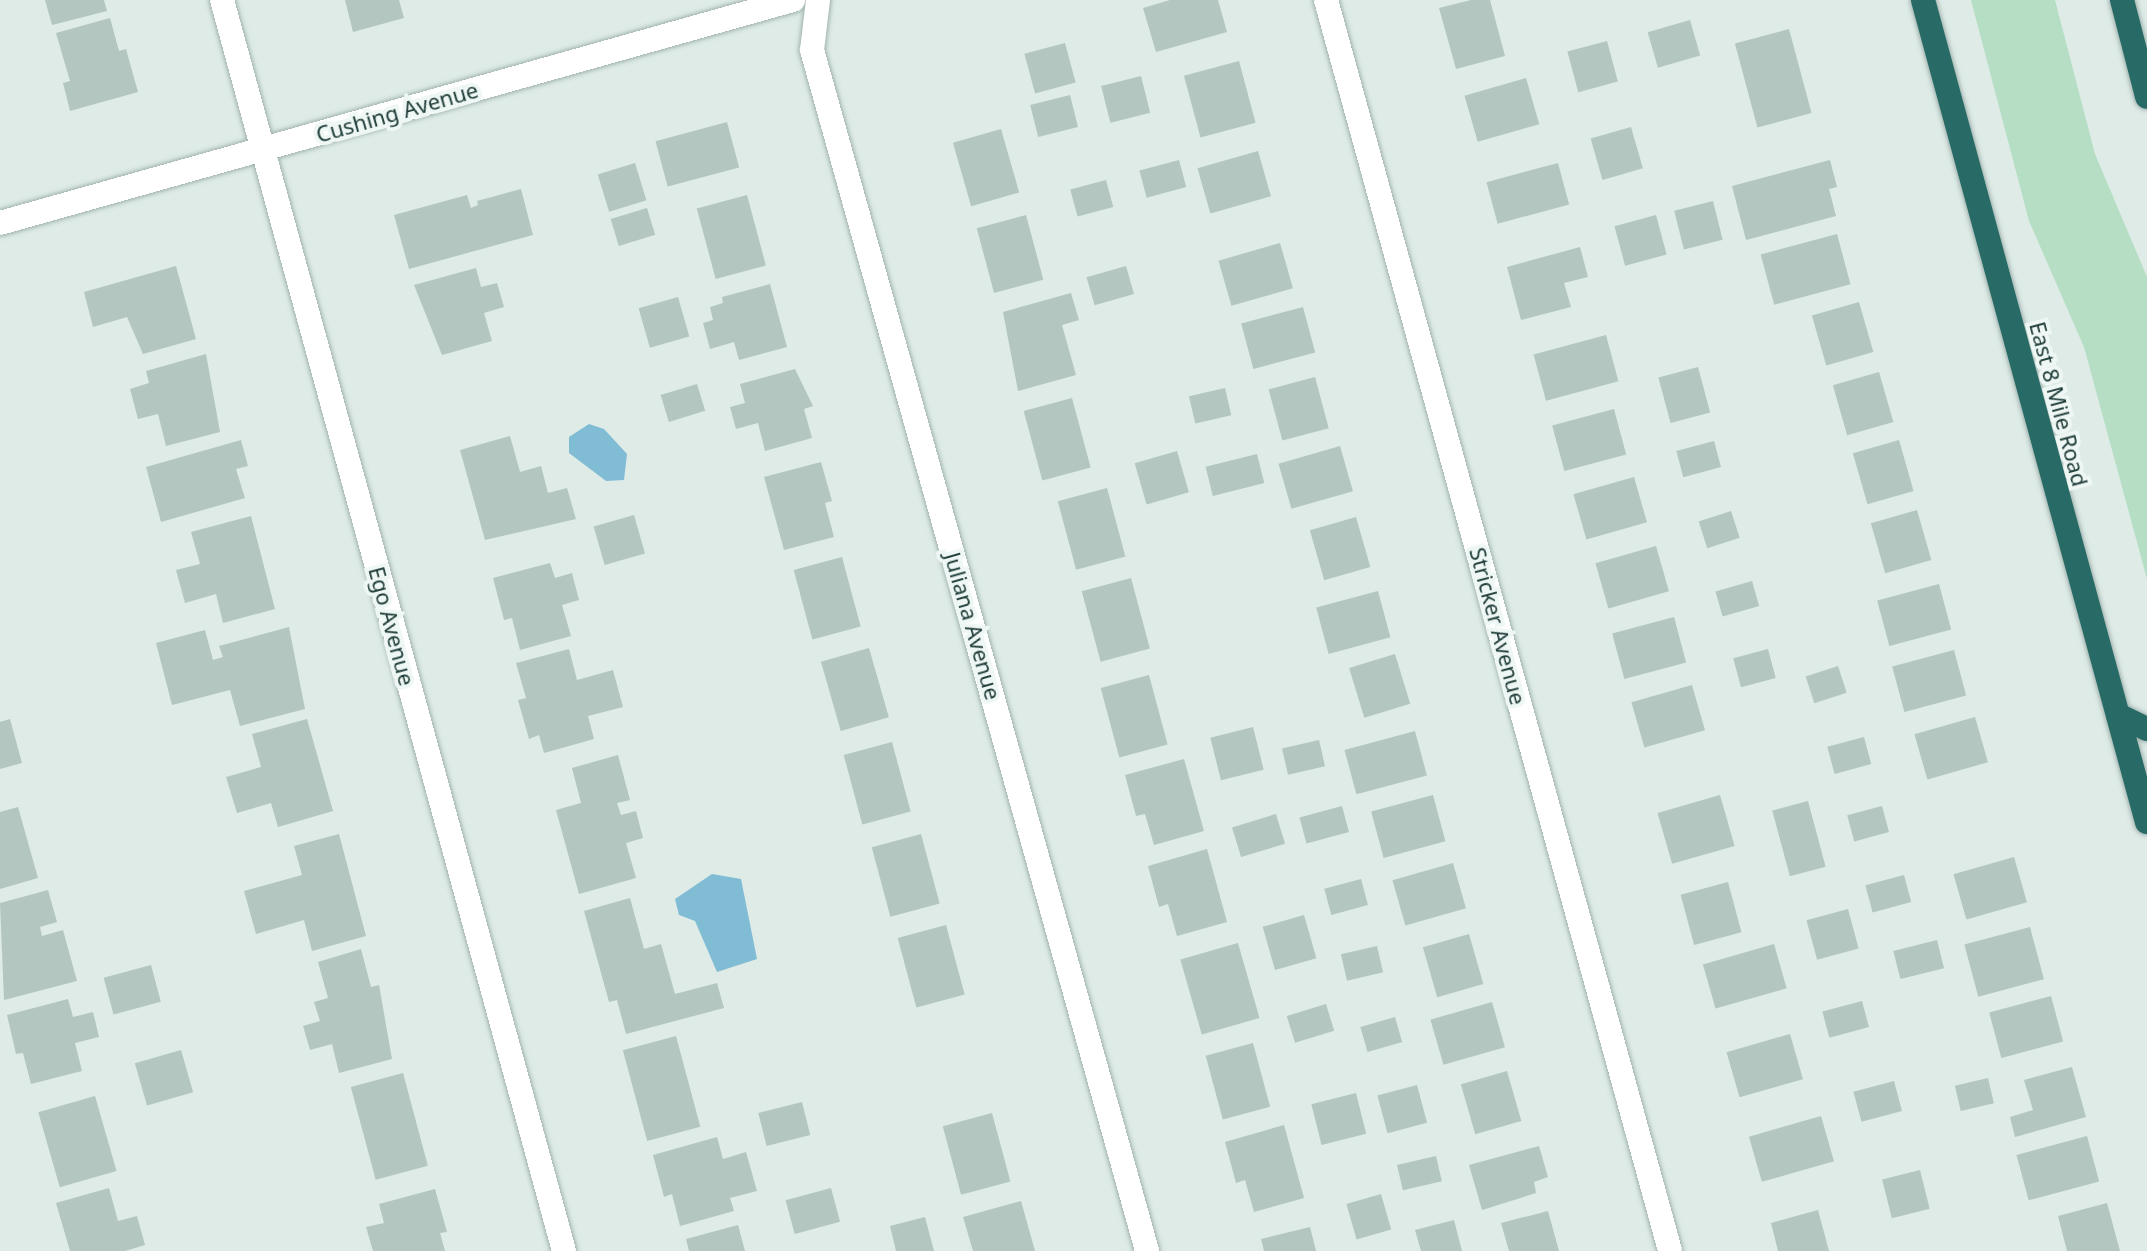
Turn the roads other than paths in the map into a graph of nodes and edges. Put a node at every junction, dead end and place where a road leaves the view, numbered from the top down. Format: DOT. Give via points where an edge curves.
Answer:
graph roads {
  1 [pos="222,0"];
  2 [pos="793,0"];
  3 [pos="818,0"];
  4 [pos="1326,0"];
  5 [pos="1923,0"];
  6 [pos="2122,0"];
  7 [pos="2147,97"];
  8 [pos="261,151"];
  9 [pos="0,223"];
  10 [pos="2118,715"];
  11 [pos="2147,729"];
  12 [pos="2147,822"];
  13 [pos="564,1251"];
  14 [pos="1147,1251"];
  15 [pos="1670,1251"];
  1 -- 8 [label="street, Ego Avenue"];
  2 -- 8 [label="street, Cushing Avenue"];
  3 -- 14 [label="street, Juliana Avenue" via="812,50"];
  4 -- 15 [label="street, Stricker Avenue"];
  5 -- 10 [label="highway, East 8 Mile Road"];
  6 -- 7 [label="highway"];
  8 -- 9 [label="street, Cushing Avenue"];
  8 -- 13 [label="street, Ego Avenue"];
  10 -- 11 [label="highway"];
  10 -- 12 [label="highway, East 8 Mile Road"];
}
